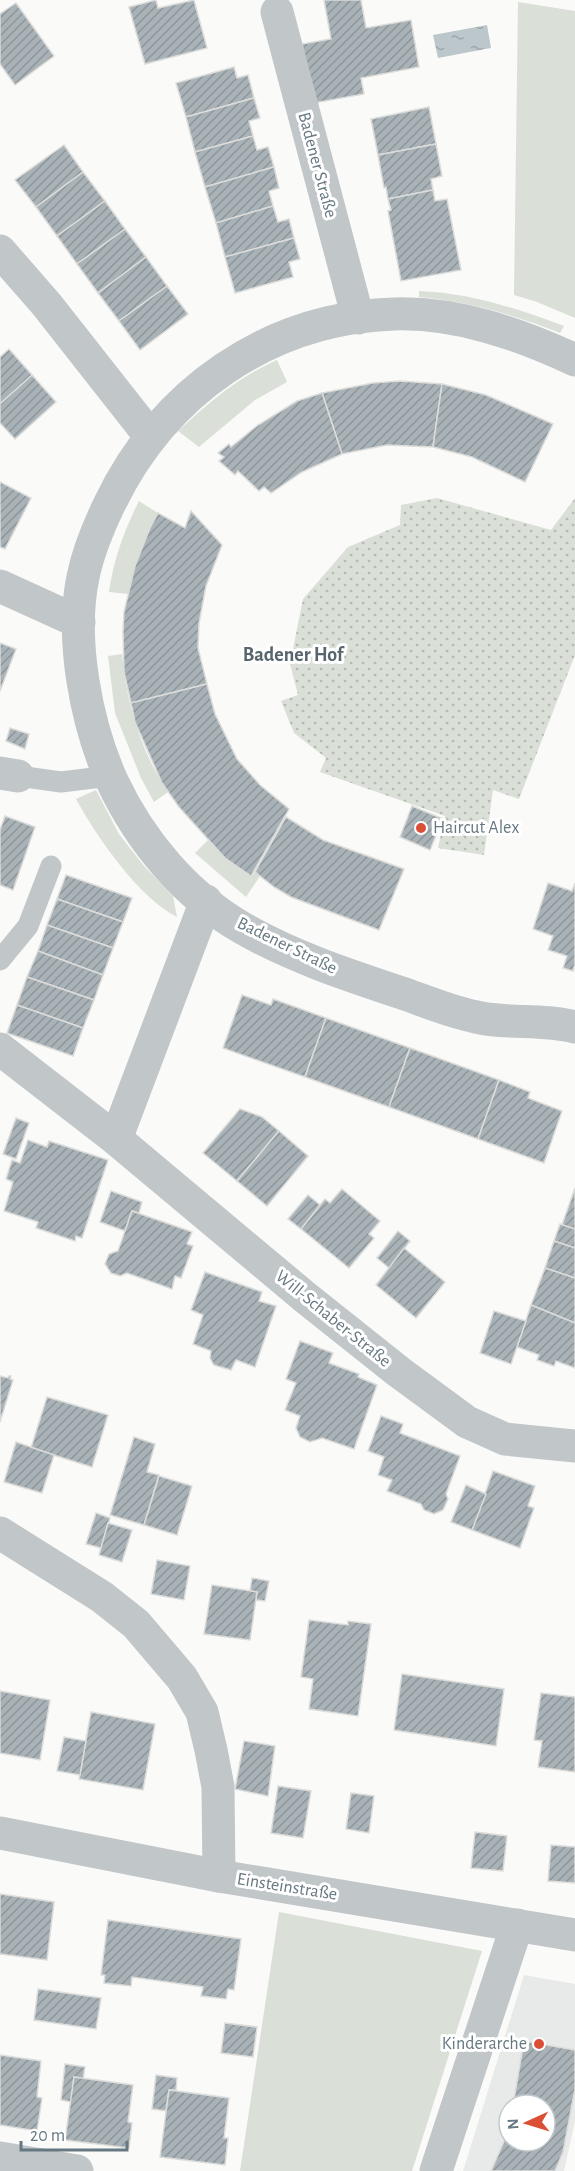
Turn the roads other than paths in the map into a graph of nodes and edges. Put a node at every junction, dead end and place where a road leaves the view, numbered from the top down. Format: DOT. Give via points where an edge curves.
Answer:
graph roads {
  1 [pos="277,12"];
  2 [pos="0,251"];
  3 [pos="358,318"];
  4 [pos="575,360"];
  5 [pos="150,436"];
  6 [pos="0,586"];
  7 [pos="79,622"];
  8 [pos="9,774"];
  9 [pos="110,776"];
  10 [pos="51,866"];
  11 [pos="206,901"];
  12 [pos="0,960"];
  13 [pos="575,1027"];
  14 [pos="0,1049"];
  15 [pos="116,1139"];
  16 [pos="575,1446"];
  17 [pos="0,1533"];
  18 [pos="0,1833"];
  19 [pos="219,1876"];
  20 [pos="517,1925"];
  21 [pos="575,1935"];
  22 [pos="0,2158"];
  23 [pos="76,2171"];
  24 [pos="436,2171"];
  1 -- 3 [label="street, Badener Straße"];
  2 -- 5 [label="street" via="47,304"];
  3 -- 4 [label="street, Badener Straße" via="396,314 480,324"];
  3 -- 5 [label="street, Badener Straße" via="318,325 250,352 183,401"];
  5 -- 7 [label="street, Badener Straße" via="119,484 98,528 83,578"];
  6 -- 7 [label="street"];
  7 -- 9 [label="street, Badener Straße" via="82,671 91,718"];
  8 -- 9 [label="lane" via="61,782"];
  9 -- 11 [label="street, Badener Straße" via="148,843"];
  10 -- 12 [label="lane" via="28,926"];
  11 -- 13 [label="street, Badener Straße" via="243,928 288,951 369,983 472,1017"];
  11 -- 15 [label="street"];
  14 -- 15 [label="street, Will-Schaber-Straße"];
  15 -- 16 [label="street, Will-Schaber-Straße" via="315,1306 467,1422 504,1439"];
  17 -- 19 [label="street" via="111,1604 136,1624 182,1678 202,1712 212,1750 218,1787"];
  18 -- 19 [label="street, Einsteinstraße"];
  19 -- 20 [label="street, Einsteinstraße"];
  20 -- 21 [label="street, Einsteinstraße"];
  20 -- 24 [label="street"];
  22 -- 23 [label="street"];
}
